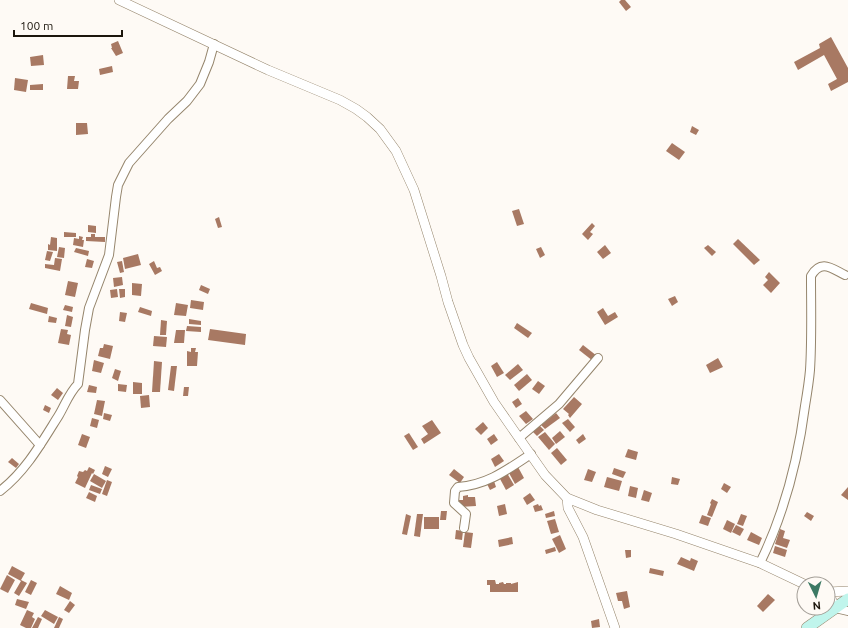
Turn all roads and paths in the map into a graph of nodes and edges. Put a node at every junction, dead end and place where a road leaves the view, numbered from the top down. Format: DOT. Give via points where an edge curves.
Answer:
graph roads {
  1 [pos="119,0"];
  2 [pos="214,44"];
  3 [pos="845,275"];
  4 [pos="598,358"];
  5 [pos="0,400"];
  6 [pos="519,438"];
  7 [pos="40,445"];
  8 [pos="531,454"];
  9 [pos="0,491"];
  10 [pos="567,498"];
  11 [pos="464,528"];
  12 [pos="760,563"];
  13 [pos="796,580"];
  14 [pos="848,591"];
  15 [pos="836,592"];
  16 [pos="848,599"];
  17 [pos="836,607"];
  18 [pos="836,608"];
  19 [pos="848,611"];
  20 [pos="824,616"];
  21 [pos="615,628"];
  22 [pos="807,628"];
  1 -- 2 [label="street"];
  2 -- 6 [label="street" via="340,100 356,109 380,129 396,151 414,190 463,345 494,402"];
  2 -- 7 [label="street" via="200,84 124,170 116,196 109,255 89,308 78,384"];
  3 -- 12 [label="street" via="827,266 821,266 814,270 811,276 810,372 798,447 780,516"];
  4 -- 6 [label="street" via="559,404"];
  5 -- 7 [label="street"];
  6 -- 8 [label="street"];
  7 -- 9 [label="street" via="20,472"];
  8 -- 10 [label="street" via="545,475"];
  8 -- 11 [label="street" via="494,478 471,486 458,487 454,503 466,514"];
  10 -- 12 [label="street"];
  10 -- 21 [label="street" via="568,508 583,537"];
  12 -- 13 [label="street"];
  14 -- 15 [label="street"];
  16 -- 17 [label="main road"];
  18 -- 19 [label="street"];
  20 -- 22 [label="main road"];
}
